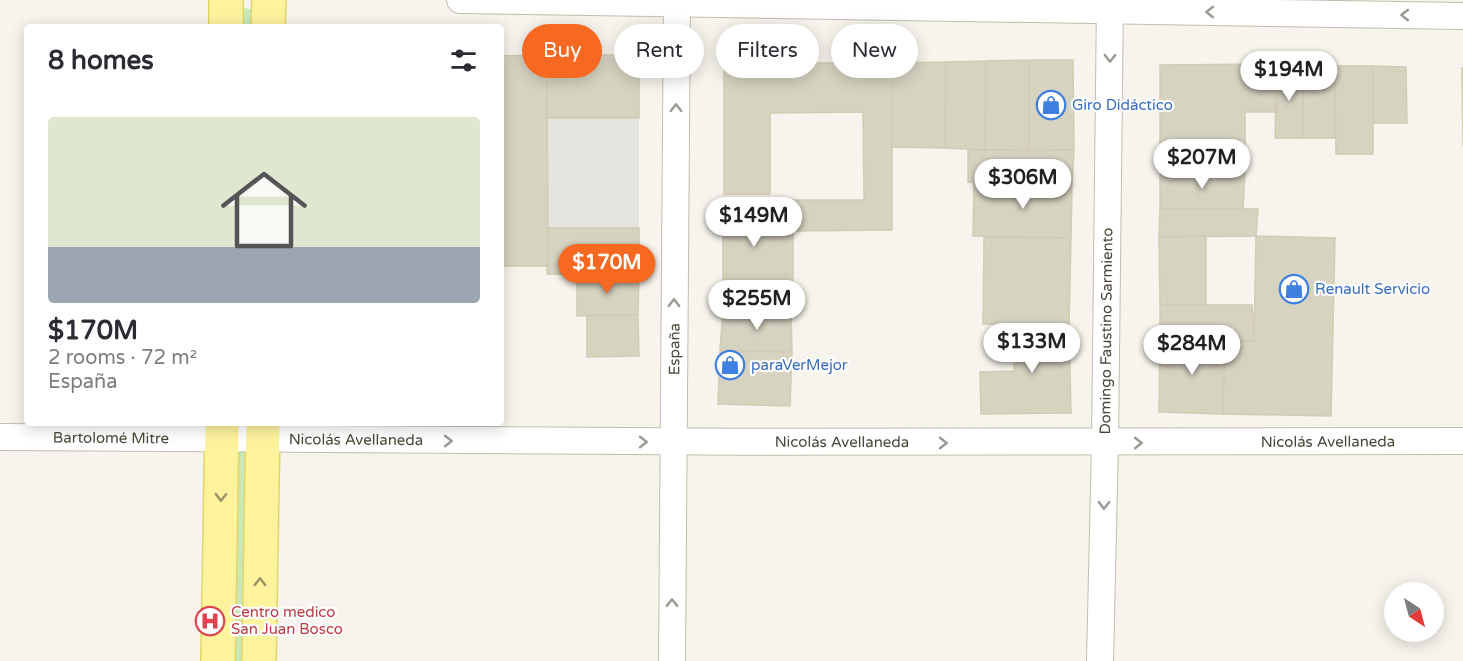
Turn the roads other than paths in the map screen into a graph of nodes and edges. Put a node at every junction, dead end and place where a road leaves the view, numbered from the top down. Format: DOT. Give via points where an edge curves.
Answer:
graph roads {
  1 [pos="226,0"];
  2 [pos="269,0"];
  3 [pos="460,0"];
  4 [pos="677,2"];
  5 [pos="1110,5"];
  6 [pos="1463,16"];
  7 [pos="226,24"];
  8 [pos="268,24"];
  9 [pos="221,431"];
  10 [pos="263,431"];
  11 [pos="0,437"];
  12 [pos="1463,441"];
  13 [pos="674,442"];
  14 [pos="1106,443"];
  15 [pos="218,661"];
  16 [pos="259,661"];
  17 [pos="672,661"];
  18 [pos="1100,661"];
  1 -- 7 [label="main road"];
  2 -- 8 [label="main road"];
  3 -- 4 [label="street"];
  4 -- 5 [label="street"];
  13 -- 4 [label="street, España, one-way"];
  6 -- 5 [label="street, one-way"];
  5 -- 14 [label="street, Domingo Faustino Sarmiento, one-way"];
  9 -- 10 [label="street, Nicolás Avellaneda"];
  9 -- 11 [label="street, Bartolomé Mitre"];
  9 -- 15 [label="main road, one-way"];
  10 -- 13 [label="street, Nicolás Avellaneda, one-way"];
  16 -- 10 [label="main road, one-way"];
  14 -- 12 [label="street, Nicolás Avellaneda, one-way"];
  13 -- 14 [label="street, Nicolás Avellaneda, one-way"];
  17 -- 13 [label="street, España, one-way"];
  14 -- 18 [label="street, Domingo Faustino Sarmiento, one-way"];
}
